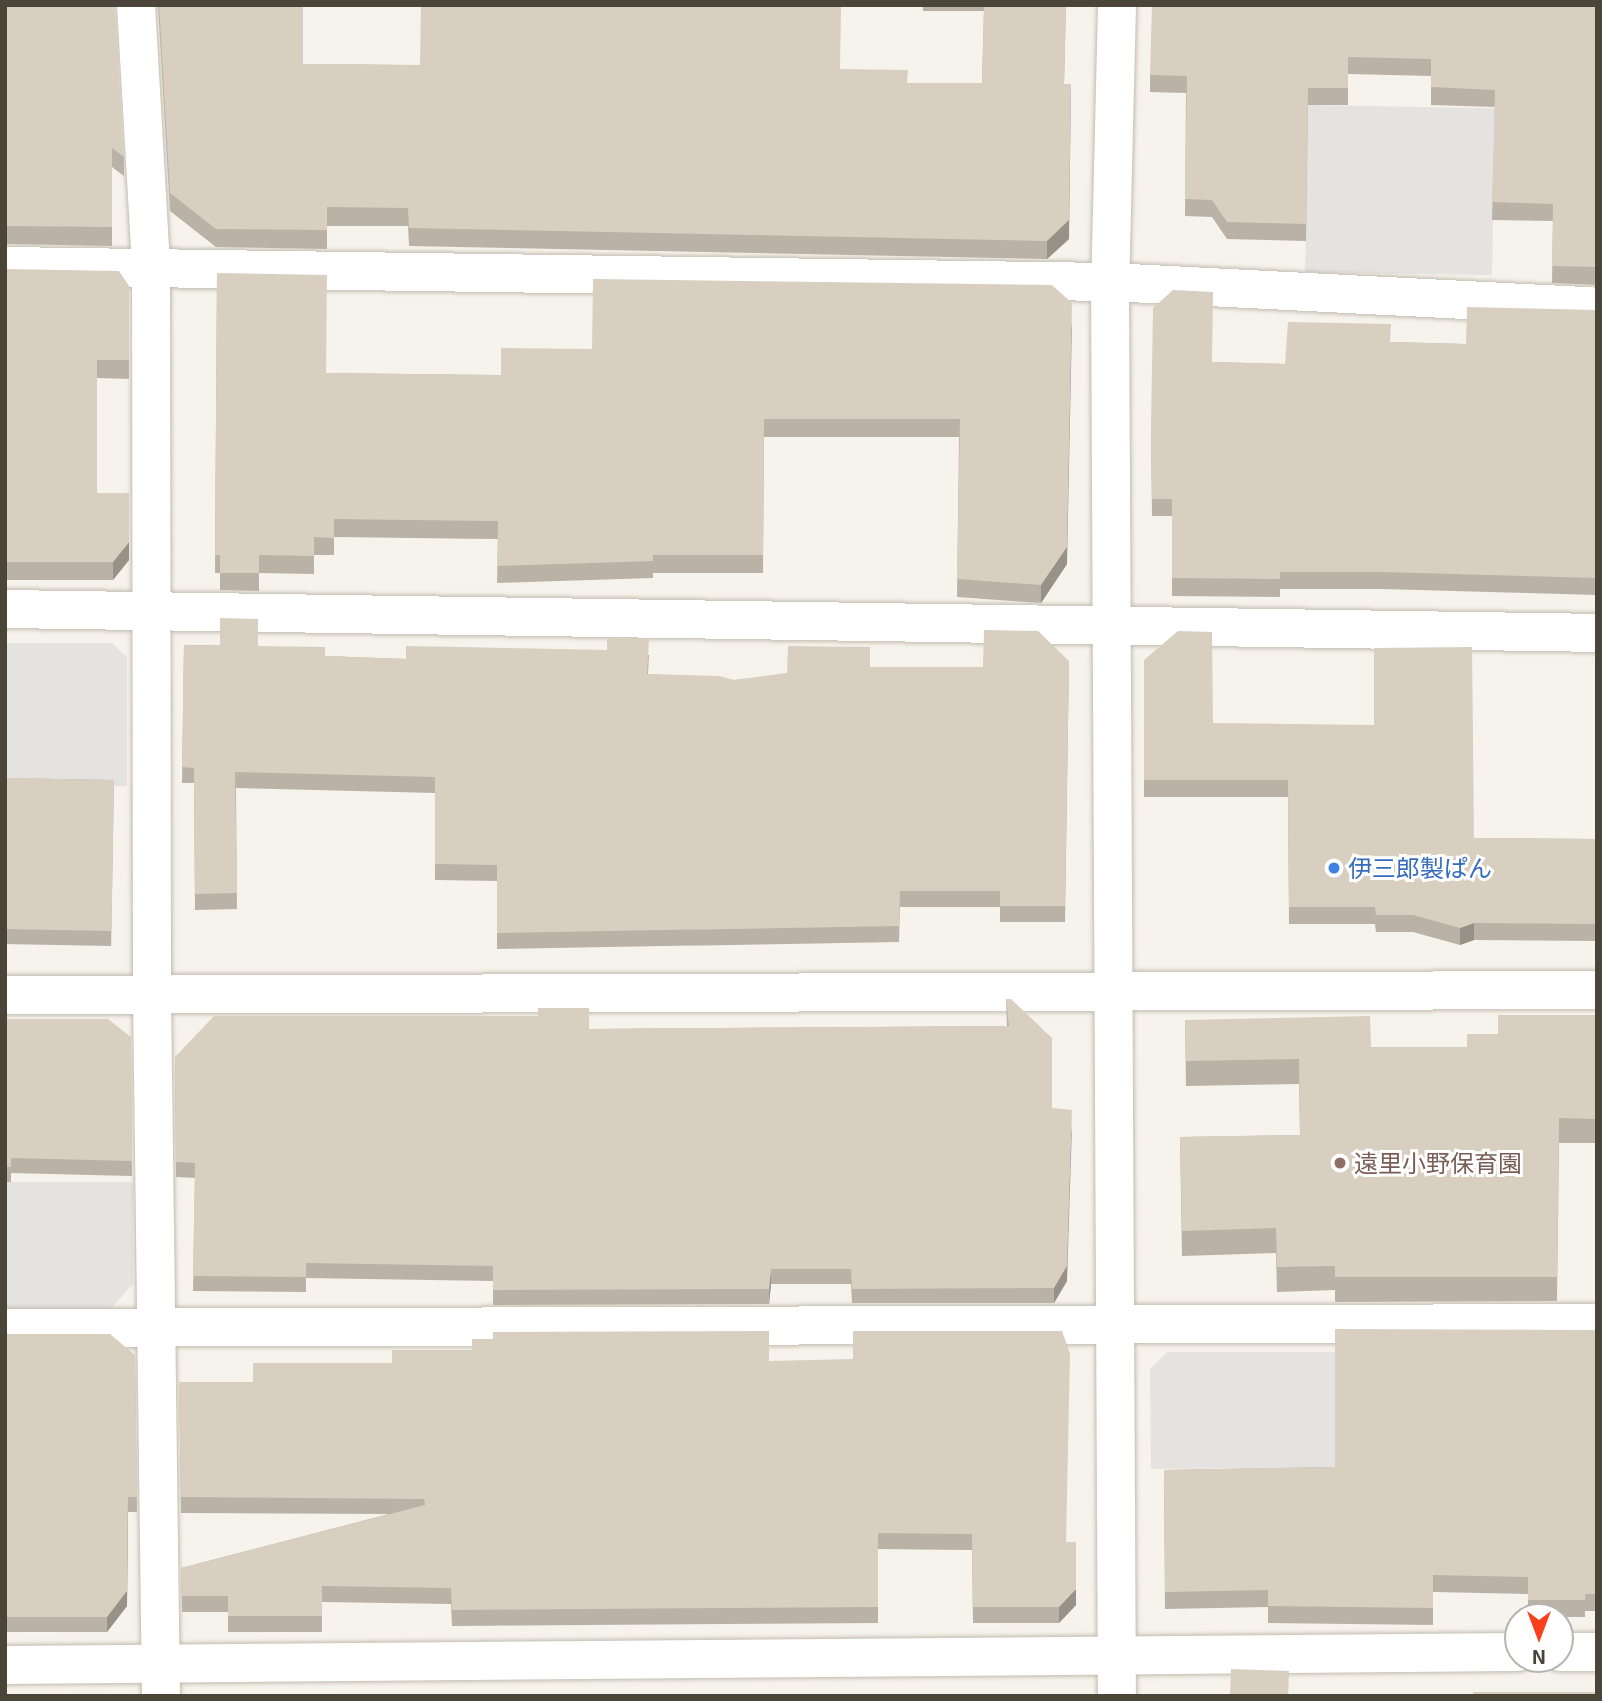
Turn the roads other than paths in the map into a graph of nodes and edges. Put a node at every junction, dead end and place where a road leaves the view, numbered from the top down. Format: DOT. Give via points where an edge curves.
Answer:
graph roads {
  1 [pos="136,5"];
  2 [pos="1117,5"];
  3 [pos="5,266"];
  4 [pos="151,268"];
  5 [pos="1110,282"];
  6 [pos="1597,307"];
  7 [pos="5,609"];
  8 [pos="155,610"];
  9 [pos="1112,624"];
  10 [pos="1597,633"];
  11 [pos="1597,989"];
  12 [pos="1112,992"];
  13 [pos="152,994"];
  14 [pos="5,995"];
  15 [pos="1597,1323"];
  16 [pos="1113,1326"];
  17 [pos="5,1328"];
  18 [pos="156,1329"];
  19 [pos="1504,1652"];
  20 [pos="1574,1652"];
  21 [pos="1597,1652"];
  22 [pos="1116,1654"];
  23 [pos="5,1665"];
  24 [pos="161,1680"];
  25 [pos="1117,1696"];
  1 -- 4 [label="street"];
  2 -- 5 [label="street"];
  3 -- 4 [label="street"];
  4 -- 5 [label="street"];
  4 -- 8 [label="street"];
  5 -- 6 [label="street"];
  5 -- 9 [label="street"];
  7 -- 8 [label="street"];
  8 -- 9 [label="street"];
  8 -- 13 [label="street"];
  9 -- 10 [label="street"];
  9 -- 12 [label="street"];
  11 -- 12 [label="street"];
  12 -- 13 [label="street"];
  12 -- 16 [label="street"];
  13 -- 14 [label="street"];
  13 -- 18 [label="street"];
  15 -- 16 [label="street"];
  16 -- 18 [label="street"];
  16 -- 22 [label="street"];
  17 -- 18 [label="street"];
  18 -- 24 [label="street"];
  19 -- 22 [label="street"];
  20 -- 21 [label="street"];
  22 -- 24 [label="street"];
  22 -- 25 [label="street"];
  23 -- 24 [label="street"];
}
